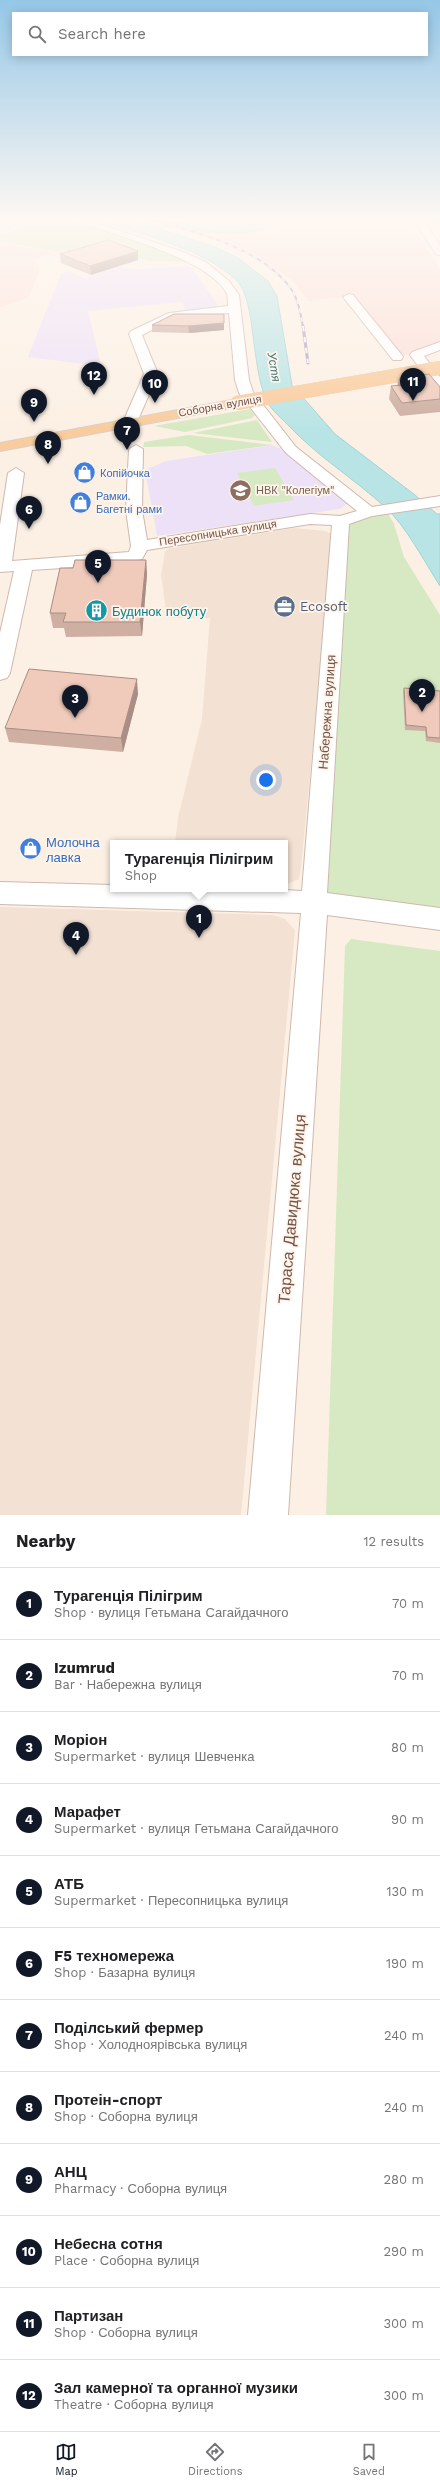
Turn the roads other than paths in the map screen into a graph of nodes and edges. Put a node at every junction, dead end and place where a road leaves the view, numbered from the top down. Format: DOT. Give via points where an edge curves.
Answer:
graph roads {
  1 [pos="229,288"];
  2 [pos="350,297"];
  3 [pos="234,309"];
  4 [pos="440,346"];
  5 [pos="397,357"];
  6 [pos="440,368"];
  7 [pos="440,386"];
  8 [pos="130,422"];
  9 [pos="0,447"];
  10 [pos="136,449"];
  11 [pos="16,473"];
  12 [pos="434,502"];
  13 [pos="369,512"];
  14 [pos="341,521"];
  15 [pos="140,546"];
  16 [pos="23,566"];
  17 [pos="1,567"];
  18 [pos="0,673"];
  19 [pos="0,893"];
  20 [pos="314,902"];
  21 [pos="440,919"];
  22 [pos="268,1515"];
  1 -- 3 [label="street" via="233,295"];
  2 -- 5 [label="street"];
  3 -- 8 [label="street" via="173,315 135,334 151,374"];
  3 -- 13 [label="street" via="242,380 246,392 291,450"];
  4 -- 7 [label="street" via="416,355"];
  6 -- 8 [label="main road, Соборна вулиця, bridge"];
  8 -- 9 [label="main road, Соборна вулиця"];
  10 -- 15 [label="street" via="137,536"];
  11 -- 17 [label="street"];
  12 -- 13 [label="street, Пересопницька вулиця"];
  13 -- 14 [label="street, Пересопницька вулиця"];
  14 -- 15 [label="street, Пересопницька вулиця" via="310,519"];
  14 -- 20 [label="street, Набережна вулиця"];
  15 -- 16 [label="street" via="136,555 122,559"];
  16 -- 17 [label="street"];
  16 -- 18 [label="street" via="23,576"];
  19 -- 20 [label="street"];
  20 -- 21 [label="street"];
  20 -- 22 [label="street, Тараса Давидюка вулиця"];
}
